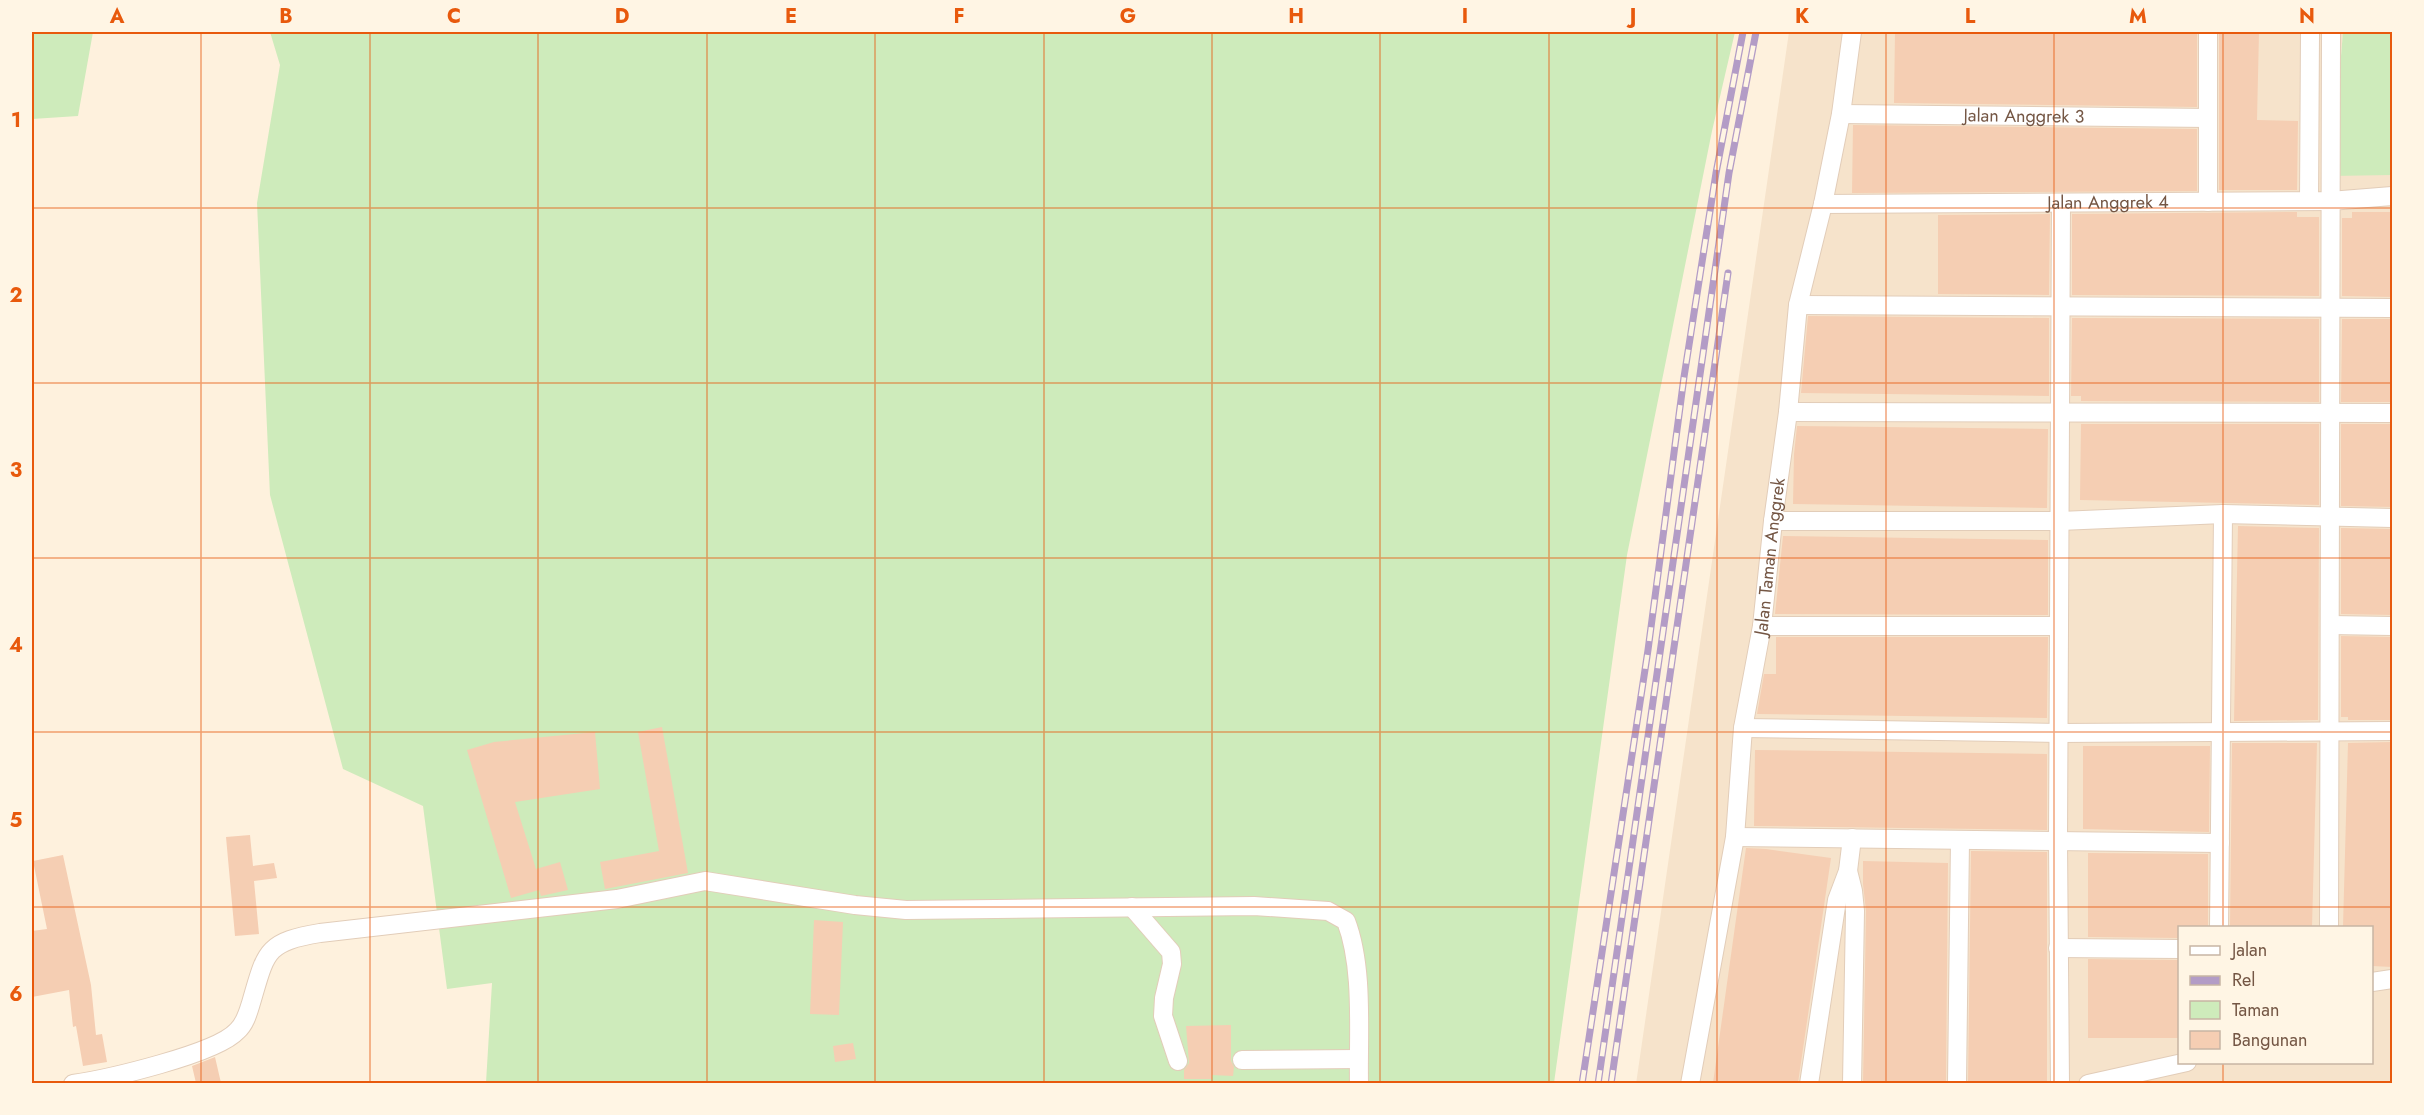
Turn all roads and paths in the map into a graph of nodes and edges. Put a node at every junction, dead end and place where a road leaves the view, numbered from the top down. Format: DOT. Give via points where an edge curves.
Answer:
graph roads {
  1 [pos="1852,32"];
  2 [pos="2208,32"];
  3 [pos="2310,32"];
  4 [pos="2331,32"];
  5 [pos="1841,114"];
  6 [pos="2208,118"];
  7 [pos="2392,195"];
  8 [pos="2309,201"];
  9 [pos="2330,201"];
  10 [pos="2208,202"];
  11 [pos="2061,203"];
  12 [pos="1823,204"];
  13 [pos="1798,305"];
  14 [pos="2061,307"];
  15 [pos="2330,308"];
  16 [pos="2392,308"];
  17 [pos="1788,412"];
  18 [pos="2060,413"];
  19 [pos="2330,413"];
  20 [pos="2392,413"];
  21 [pos="2223,514"];
  22 [pos="2330,516"];
  23 [pos="2392,518"];
  24 [pos="1773,521"];
  25 [pos="2060,521"];
  26 [pos="1762,626"];
  27 [pos="2059,626"];
  28 [pos="2330,626"];
  29 [pos="2392,626"];
  30 [pos="1743,728"];
  31 [pos="2392,731"];
  32 [pos="2059,733"];
  33 [pos="2220,733"];
  34 [pos="2330,733"];
  35 [pos="1735,837"];
  36 [pos="1852,838"];
  37 [pos="1960,840"];
  38 [pos="2058,841"];
  39 [pos="2220,843"];
  40 [pos="1848,871"];
  41 [pos="1132,907"];
  42 [pos="2219,926"];
  43 [pos="2329,926"];
  44 [pos="2058,948"];
  45 [pos="2178,949"];
  46 [pos="2392,979"];
  47 [pos="2373,982"];
  48 [pos="1358,1059"];
  49 [pos="1242,1060"];
  50 [pos="1178,1061"];
  51 [pos="2178,1064"];
  52 [pos="96,1082"];
  53 [pos="73,1083"];
  54 [pos="1359,1083"];
  55 [pos="1690,1083"];
  56 [pos="1809,1083"];
  57 [pos="1852,1083"];
  58 [pos="1957,1083"];
  59 [pos="2060,1083"];
  60 [pos="2088,1083"];
  1 -- 5 [label="street, Jalan Taman Anggrek"];
  2 -- 6 [label="street"];
  3 -- 8 [label="street"];
  4 -- 9 [label="street"];
  5 -- 6 [label="street, Jalan Anggrek 3"];
  5 -- 12 [label="street, Jalan Taman Anggrek"];
  6 -- 10 [label="street"];
  7 -- 9 [label="street, Jalan Anggrek 4"];
  8 -- 9 [label="street, Jalan Anggrek 4"];
  8 -- 10 [label="street, Jalan Anggrek 4"];
  9 -- 15 [label="street"];
  10 -- 11 [label="street, Jalan Anggrek 4"];
  11 -- 12 [label="street, Jalan Anggrek 4"];
  11 -- 14 [label="street"];
  12 -- 13 [label="street, Jalan Taman Anggrek"];
  13 -- 14 [label="street"];
  13 -- 17 [label="street, Jalan Taman Anggrek"];
  14 -- 15 [label="street"];
  14 -- 18 [label="street"];
  15 -- 16 [label="street"];
  15 -- 19 [label="street"];
  17 -- 18 [label="street"];
  17 -- 24 [label="street, Jalan Taman Anggrek"];
  18 -- 19 [label="street"];
  18 -- 25 [label="street"];
  19 -- 20 [label="street"];
  19 -- 22 [label="street"];
  21 -- 22 [label="street"];
  21 -- 25 [label="street"];
  21 -- 33 [label="street"];
  22 -- 23 [label="street"];
  22 -- 28 [label="street"];
  24 -- 25 [label="street"];
  24 -- 26 [label="street, Jalan Taman Anggrek"];
  25 -- 27 [label="street"];
  26 -- 27 [label="street"];
  26 -- 30 [label="street, Jalan Taman Anggrek"];
  27 -- 32 [label="street"];
  28 -- 29 [label="street"];
  28 -- 34 [label="street"];
  30 -- 32 [label="street"];
  30 -- 35 [label="street, Jalan Taman Anggrek"];
  31 -- 34 [label="street"];
  32 -- 33 [label="street"];
  32 -- 38 [label="street"];
  33 -- 34 [label="street"];
  33 -- 39 [label="street"];
  34 -- 43 [label="street"];
  35 -- 36 [label="street"];
  35 -- 55 [label="street, Jalan Taman Anggrek"];
  36 -- 37 [label="street"];
  36 -- 40 [label="street"];
  37 -- 38 [label="street"];
  37 -- 58 [label="street"];
  38 -- 39 [label="street"];
  38 -- 44 [label="street"];
  39 -- 42 [label="street"];
  40 -- 56 [label="street" via="1837,900"];
  40 -- 57 [label="street" via="1854,891 1856,943"];
  41 -- 48 [label="street" via="1313,909 1334,913 1346,921 1357,976"];
  41 -- 50 [label="street" via="1171,952 1163,1016"];
  41 -- 52 [label="street" via="906,910 705,881 617,899 301,936 279,943 270,953 248,1013 230,1038 196,1053"];
  44 -- 45 [label="street"];
  44 -- 59 [label="street"];
  46 -- 47 [label="street"];
  48 -- 49 [label="street"];
  48 -- 54 [label="street"];
  51 -- 60 [label="street"];
  52 -- 53 [label="street"];
}
